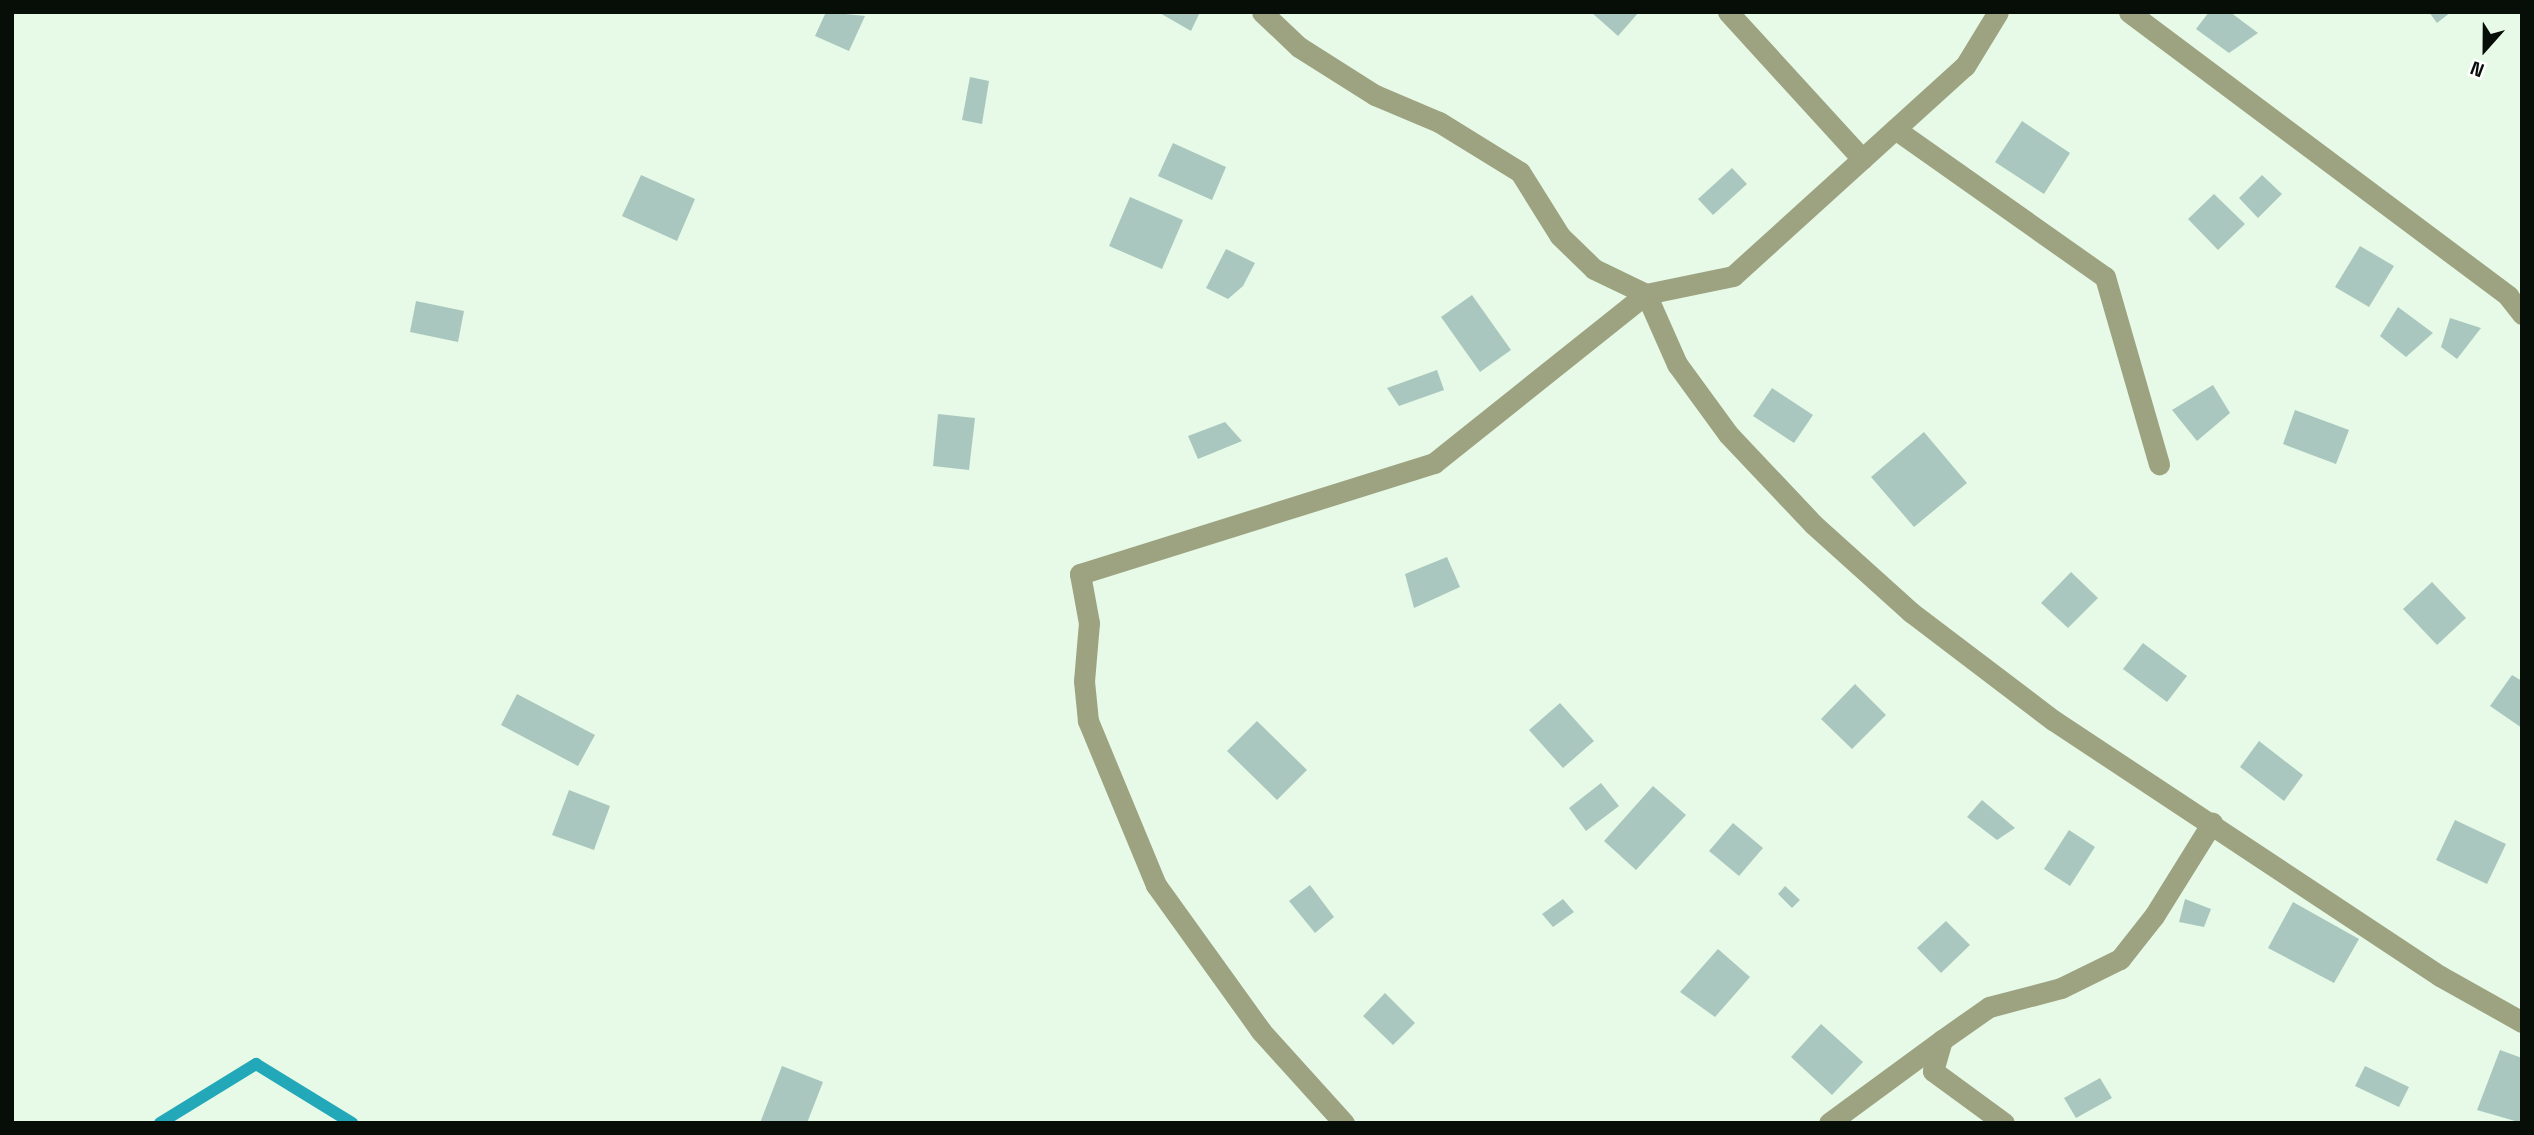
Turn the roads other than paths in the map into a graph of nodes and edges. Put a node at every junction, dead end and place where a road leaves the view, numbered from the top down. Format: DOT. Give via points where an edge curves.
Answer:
graph roads {
  1 [pos="1262,12"];
  2 [pos="1728,12"];
  3 [pos="1998,12"];
  4 [pos="2129,12"];
  5 [pos="1895,129"];
  6 [pos="1862,159"];
  7 [pos="1646,294"];
  8 [pos="2522,314"];
  9 [pos="2159,464"];
  10 [pos="2212,823"];
  11 [pos="2522,1022"];
  12 [pos="1942,1040"];
  13 [pos="1344,1123"];
  14 [pos="1829,1123"];
  15 [pos="2004,1123"];
  1 -- 7 [label="street" via="1299,47 1376,95 1439,122 1520,172 1560,236 1594,269"];
  2 -- 6 [label="street"];
  3 -- 5 [label="street" via="1965,66"];
  4 -- 8 [label="street" via="2508,296"];
  5 -- 6 [label="street"];
  5 -- 9 [label="street" via="2105,278"];
  6 -- 7 [label="street" via="1733,276"];
  7 -- 10 [label="street" via="1677,364 1728,434 1813,524 1912,613 2053,720"];
  7 -- 13 [label="street" via="1434,463 1080,574 1089,623 1084,681 1088,721 1156,885 1261,1031"];
  10 -- 11 [label="street" via="2440,976"];
  10 -- 12 [label="street" via="2154,916 2120,959 2062,988 1989,1007"];
  12 -- 14 [label="street"];
  12 -- 15 [label="street" via="1933,1071"];
}
